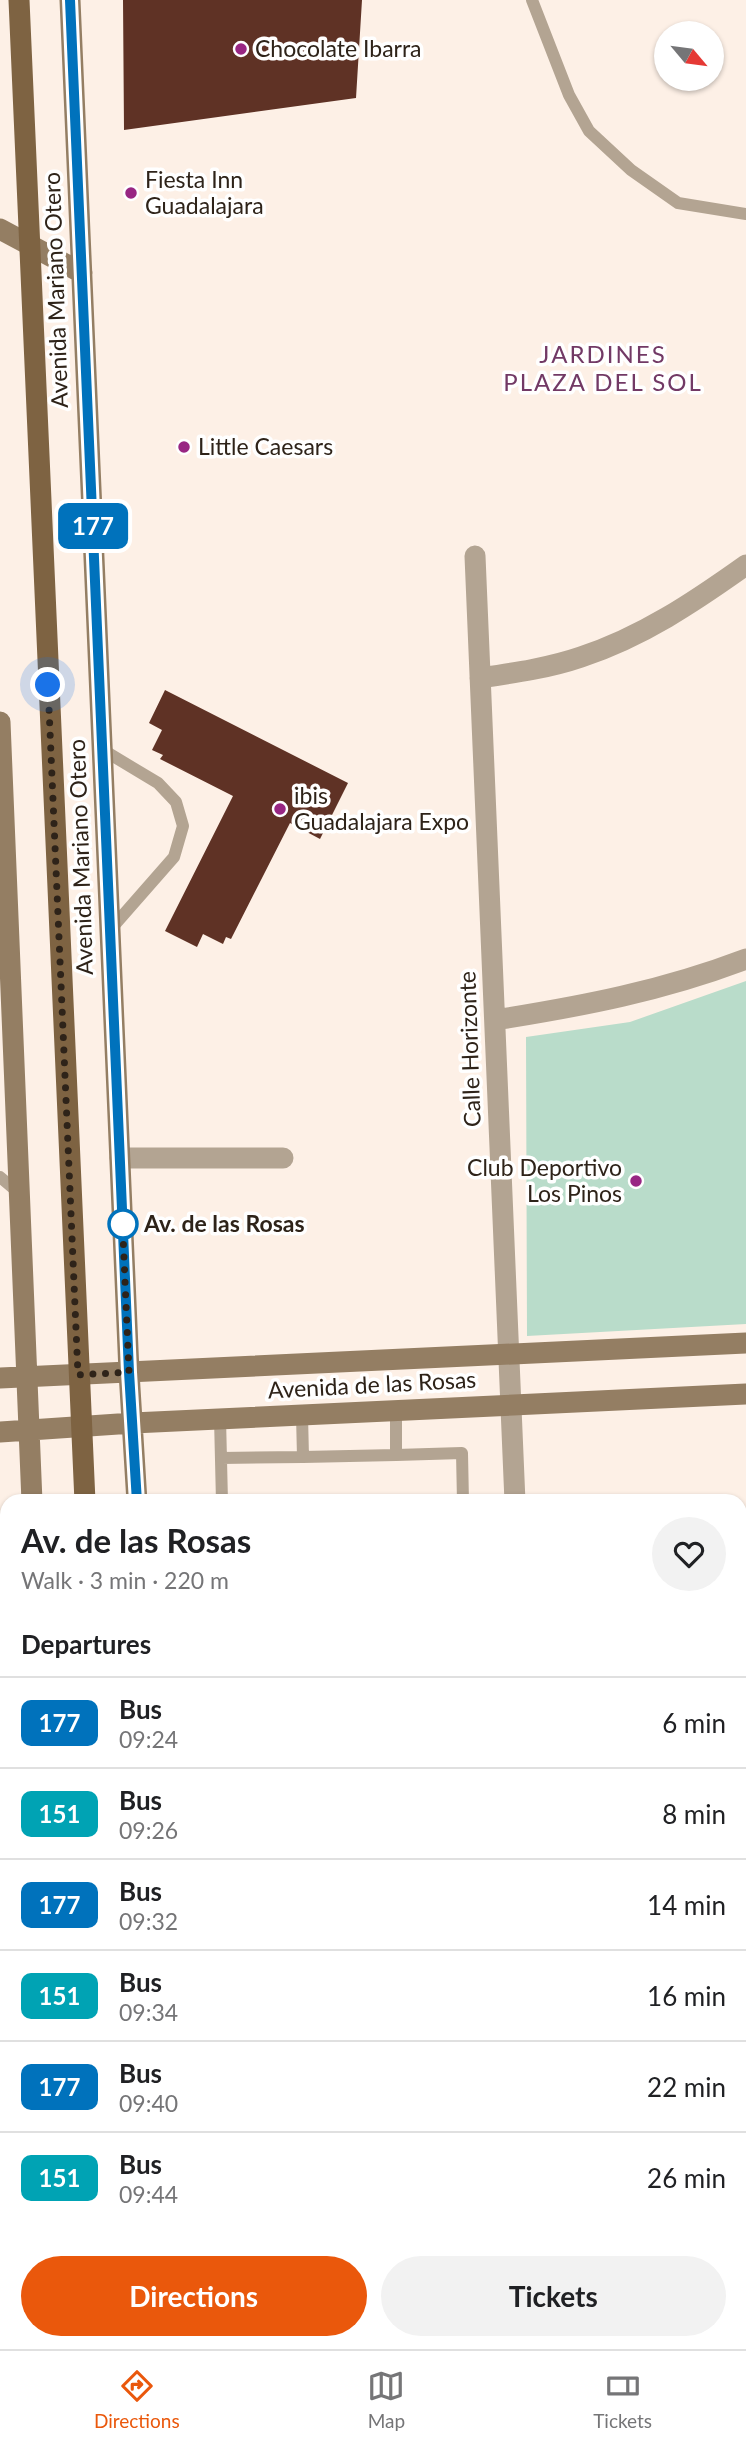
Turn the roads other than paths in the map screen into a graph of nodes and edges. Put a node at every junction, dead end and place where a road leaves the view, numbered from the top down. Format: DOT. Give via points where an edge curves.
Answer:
graph roads {
  1 [pos="19,0"];
  2 [pos="70,0"];
  3 [pos="533,0"];
  4 [pos="746,214"];
  5 [pos="0,229"];
  6 [pos="28,244"];
  7 [pos="82,273"];
  8 [pos="475,556"];
  9 [pos="746,565"];
  10 [pos="480,678"];
  11 [pos="0,722"];
  12 [pos="103,750"];
  13 [pos="3,870"];
  14 [pos="110,930"];
  15 [pos="746,959"];
  16 [pos="495,1020"];
  17 [pos="120,1158"];
  18 [pos="283,1158"];
  19 [pos="0,1177"];
  20 [pos="19,1193"];
  21 [pos="746,1343"];
  22 [pos="509,1356"];
  23 [pos="129,1372"];
  24 [pos="78,1375"];
  25 [pos="26,1377"];
  26 [pos="0,1378"];
  27 [pos="746,1394"];
  28 [pos="511,1405"];
  29 [pos="396,1410"];
  30 [pos="302,1415"];
  31 [pos="220,1419"];
  32 [pos="133,1423"];
  33 [pos="81,1426"];
  34 [pos="29,1430"];
  35 [pos="0,1432"];
  36 [pos="396,1455"];
  37 [pos="303,1457"];
  38 [pos="221,1458"];
  39 [pos="32,1494"];
  40 [pos="85,1494"];
  41 [pos="137,1494"];
  42 [pos="222,1494"];
  43 [pos="463,1494"];
  44 [pos="515,1494"];
  1 -- 6 [label="main road, Avenida Mariano Otero"];
  2 -- 7 [label="main road, Avenida Mariano Otero"];
  3 -- 4 [label="lane" via="569,95 589,131 631,170 678,203"];
  5 -- 6 [label="main road"];
  6 -- 7 [label="main road"];
  6 -- 24 [label="main road, Avenida Mariano Otero"];
  7 -- 12 [label="main road, Avenida Mariano Otero"];
  8 -- 10 [label="street, Calle Horizonte"];
  9 -- 10 [label="street" via="687,607 633,636 580,657"];
  10 -- 16 [label="street, Calle Horizonte"];
  11 -- 13 [label="main road"];
  12 -- 14 [label="main road, Avenida Mariano Otero"];
  12 -- 14 [label="lane" via="158,783 176,802 183,826 174,857"];
  13 -- 20 [label="main road"];
  14 -- 17 [label="main road, Avenida Mariano Otero"];
  15 -- 16 [label="street" via="647,992"];
  16 -- 22 [label="street, Calle Horizonte"];
  17 -- 18 [label="street"];
  17 -- 23 [label="main road, Avenida Mariano Otero"];
  19 -- 20 [label="lane"];
  20 -- 25 [label="main road"];
  21 -- 22 [label="main road, Avenida de las Rosas"];
  22 -- 23 [label="main road, Avenida de las Rosas"];
  22 -- 28 [label="street, Calle Horizonte"];
  23 -- 24 [label="main road, Avenida de las Rosas"];
  23 -- 32 [label="main road, Avenida Mariano Otero"];
  24 -- 25 [label="main road, Avenida de las Rosas"];
  24 -- 33 [label="main road, Avenida Mariano Otero"];
  25 -- 26 [label="main road, Avenida de las Rosas"];
  25 -- 34 [label="main road"];
  27 -- 28 [label="main road, Avenida de las Rosas"];
  28 -- 29 [label="main road, Avenida de las Rosas"];
  28 -- 44 [label="street, Calle Horizonte"];
  29 -- 30 [label="main road, Avenida de las Rosas"];
  29 -- 36 [label="lane"];
  30 -- 31 [label="main road, Avenida de las Rosas"];
  30 -- 37 [label="lane"];
  31 -- 32 [label="main road, Avenida de las Rosas"];
  31 -- 38 [label="lane"];
  32 -- 33 [label="main road, Avenida de las Rosas"];
  32 -- 41 [label="main road, Avenida Mariano Otero"];
  33 -- 34 [label="main road, Avenida de las Rosas"];
  33 -- 40 [label="main road, Avenida Mariano Otero"];
  34 -- 35 [label="main road, Avenida de las Rosas"];
  34 -- 39 [label="main road"];
  36 -- 37 [label="lane"];
  36 -- 43 [label="lane" via="463,1453"];
  37 -- 38 [label="lane"];
  38 -- 42 [label="lane"];
}
